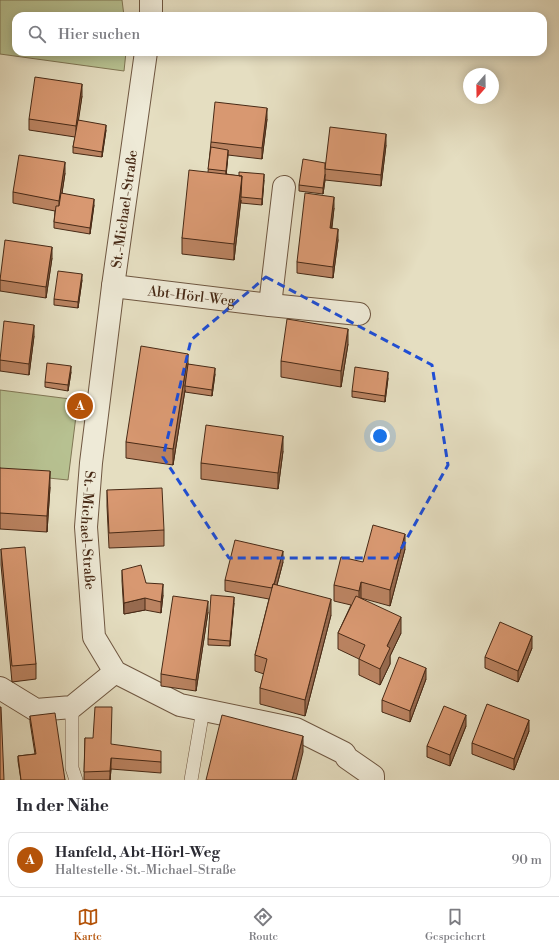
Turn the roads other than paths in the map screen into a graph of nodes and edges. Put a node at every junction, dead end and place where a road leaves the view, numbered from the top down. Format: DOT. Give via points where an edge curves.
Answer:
graph roads {
  1 [pos="151,0"];
  2 [pos="151,12"];
  3 [pos="145,56"];
  4 [pos="284,187"];
  5 [pos="113,286"];
  6 [pos="270,305"];
  7 [pos="359,314"];
  8 [pos="115,672"];
  9 [pos="0,688"];
  10 [pos="72,707"];
  11 [pos="203,710"];
  12 [pos="76,780"];
  13 [pos="191,780"];
  14 [pos="373,780"];
  1 -- 2 [label="street"];
  3 -- 5 [label="street, St.-Michael-Straße"];
  4 -- 6 [label="street"];
  5 -- 6 [label="street, Abt-Hörl-Weg"];
  5 -- 8 [label="street, St.-Michael-Straße" via="91,463 86,527 94,636"];
  6 -- 7 [label="street, Abt-Hörl-Weg"];
  8 -- 10 [label="street"];
  8 -- 11 [label="street" via="180,705"];
  9 -- 10 [label="street" via="36,710"];
  10 -- 12 [label="lane" via="72,768"];
  11 -- 13 [label="lane"];
  11 -- 14 [label="street" via="296,729 344,753 373,776"];
}
